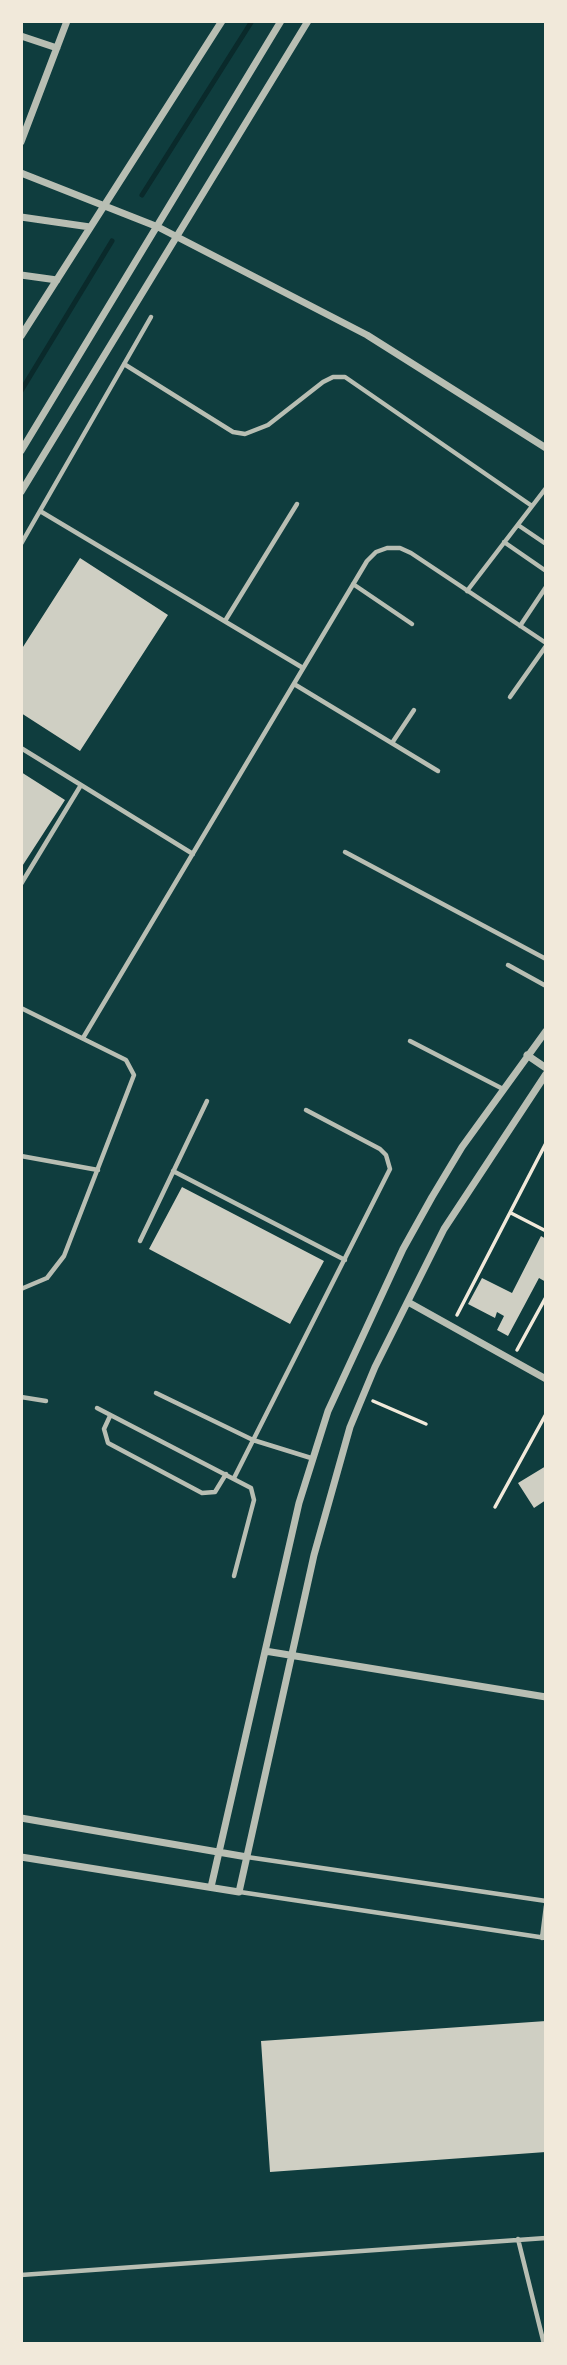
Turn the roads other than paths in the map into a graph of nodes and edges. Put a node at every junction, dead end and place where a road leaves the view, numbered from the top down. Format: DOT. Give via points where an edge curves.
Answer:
graph roads {
  1 [pos="67,21"];
  2 [pos="222,21"];
  3 [pos="281,21"];
  4 [pos="308,21"];
  5 [pos="21,36"];
  6 [pos="57,48"];
  7 [pos="21,142"];
  8 [pos="21,173"];
  9 [pos="105,204"];
  10 [pos="21,217"];
  11 [pos="90,227"];
  12 [pos="158,227"];
  13 [pos="176,237"];
  14 [pos="21,275"];
  15 [pos="57,280"];
  16 [pos="151,317"];
  17 [pos="21,336"];
  18 [pos="124,364"];
  19 [pos="546,448"];
  20 [pos="21,451"];
  21 [pos="546,488"];
  22 [pos="21,492"];
  23 [pos="297,504"];
  24 [pos="532,506"];
  25 [pos="40,511"];
  26 [pos="518,525"];
  27 [pos="504,542"];
  28 [pos="21,544"];
  29 [pos="546,544"];
  30 [pos="546,570"];
  31 [pos="353,584"];
  32 [pos="546,587"];
  33 [pos="467,591"];
  34 [pos="225,621"];
  35 [pos="412,624"];
  36 [pos="520,626"];
  37 [pos="546,645"];
  38 [pos="303,668"];
  39 [pos="294,684"];
  40 [pos="510,697"];
  41 [pos="414,710"];
  42 [pos="392,743"];
  43 [pos="21,748"];
  44 [pos="438,771"];
  45 [pos="81,785"];
  46 [pos="345,852"];
  47 [pos="193,854"];
  48 [pos="21,884"];
  49 [pos="546,958"];
  50 [pos="508,965"];
  51 [pos="546,986"];
  52 [pos="21,1009"];
  53 [pos="546,1031"];
  54 [pos="83,1038"];
  55 [pos="410,1041"];
  56 [pos="527,1055"];
  57 [pos="546,1068"];
  58 [pos="546,1074"];
  59 [pos="503,1089"];
  60 [pos="207,1101"];
  61 [pos="306,1110"];
  62 [pos="21,1156"];
  63 [pos="98,1170"];
  64 [pos="173,1171"];
  65 [pos="139,1241"];
  66 [pos="345,1260"];
  67 [pos="21,1289"];
  68 [pos="408,1302"];
  69 [pos="546,1379"];
  70 [pos="156,1393"];
  71 [pos="21,1397"];
  72 [pos="46,1401"];
  73 [pos="97,1408"];
  74 [pos="111,1415"];
  75 [pos="253,1440"];
  76 [pos="311,1458"];
  77 [pos="226,1474"];
  78 [pos="234,1478"];
  79 [pos="234,1576"];
  80 [pos="265,1651"];
  81 [pos="292,1655"];
  82 [pos="546,1698"];
  83 [pos="21,1818"];
  84 [pos="219,1852"];
  85 [pos="21,1857"];
  86 [pos="247,1857"];
  87 [pos="211,1887"];
  88 [pos="239,1892"];
  89 [pos="546,1903"];
  90 [pos="544,1938"];
  91 [pos="546,2238"];
  92 [pos="518,2239"];
  93 [pos="21,2275"];
  94 [pos="544,2344"];
  1 -- 6 [label="street"];
  2 -- 9 [label="street"];
  3 -- 12 [label="street"];
  4 -- 13 [label="street"];
  5 -- 6 [label="street"];
  6 -- 7 [label="street"];
  8 -- 9 [label="street"];
  9 -- 11 [label="street"];
  9 -- 12 [label="street"];
  10 -- 11 [label="street"];
  11 -- 15 [label="street"];
  12 -- 13 [label="street"];
  12 -- 20 [label="street"];
  13 -- 19 [label="street" via="367,335"];
  13 -- 22 [label="street"];
  14 -- 15 [label="street"];
  15 -- 17 [label="street"];
  16 -- 18 [label="lane"];
  18 -- 24 [label="lane" via="233,432 245,434 268,425 323,382 345,377"];
  18 -- 25 [label="lane"];
  21 -- 24 [label="lane"];
  23 -- 34 [label="lane"];
  24 -- 26 [label="lane"];
  25 -- 28 [label="lane"];
  25 -- 34 [label="lane"];
  26 -- 27 [label="lane"];
  26 -- 29 [label="lane"];
  27 -- 30 [label="lane"];
  27 -- 33 [label="lane"];
  31 -- 33 [label="lane" via="376,552 400,548"];
  31 -- 35 [label="lane"];
  31 -- 38 [label="lane"];
  32 -- 36 [label="lane"];
  33 -- 36 [label="lane"];
  34 -- 38 [label="lane"];
  36 -- 37 [label="lane"];
  37 -- 40 [label="lane"];
  38 -- 39 [label="lane"];
  39 -- 42 [label="lane"];
  39 -- 47 [label="lane"];
  41 -- 42 [label="lane"];
  42 -- 44 [label="lane"];
  43 -- 45 [label="lane"];
  45 -- 47 [label="lane"];
  45 -- 48 [label="lane"];
  46 -- 49 [label="lane"];
  47 -- 54 [label="lane"];
  50 -- 51 [label="lane"];
  52 -- 54 [label="lane"];
  53 -- 56 [label="street"];
  54 -- 63 [label="lane" via="126,1060 134,1075"];
  55 -- 59 [label="lane"];
  56 -- 57 [label="street"];
  56 -- 59 [label="street"];
  58 -- 68 [label="street" via="444,1229"];
  59 -- 76 [label="street" via="462,1147 403,1249 341,1379"];
  60 -- 64 [label="lane"];
  61 -- 66 [label="lane" via="380,1149 389,1162 388,1175"];
  62 -- 63 [label="lane"];
  63 -- 67 [label="lane" via="57,1268 35,1285"];
  64 -- 65 [label="lane"];
  64 -- 66 [label="lane"];
  66 -- 75 [label="lane"];
  68 -- 69 [label="street"];
  68 -- 81 [label="street" via="362,1396 330,1489"];
  70 -- 75 [label="lane"];
  71 -- 72 [label="lane"];
  73 -- 74 [label="lane"];
  74 -- 77 [label="lane"];
  74 -- 77 [label="lane" via="104,1429 108,1443 202,1493 215,1492"];
  75 -- 76 [label="lane"];
  75 -- 78 [label="lane"];
  76 -- 80 [label="street"];
  77 -- 78 [label="lane"];
  78 -- 79 [label="lane" via="254,1494"];
  80 -- 81 [label="street"];
  80 -- 84 [label="street"];
  81 -- 82 [label="street"];
  81 -- 86 [label="street"];
  83 -- 84 [label="street"];
  84 -- 86 [label="street"];
  84 -- 87 [label="street"];
  85 -- 87 [label="street"];
  86 -- 88 [label="street"];
  86 -- 89 [label="lane"];
  87 -- 88 [label="street"];
  88 -- 90 [label="lane"];
  89 -- 90 [label="lane"];
  91 -- 92 [label="lane"];
  92 -- 93 [label="lane"];
  92 -- 94 [label="lane"];
}
